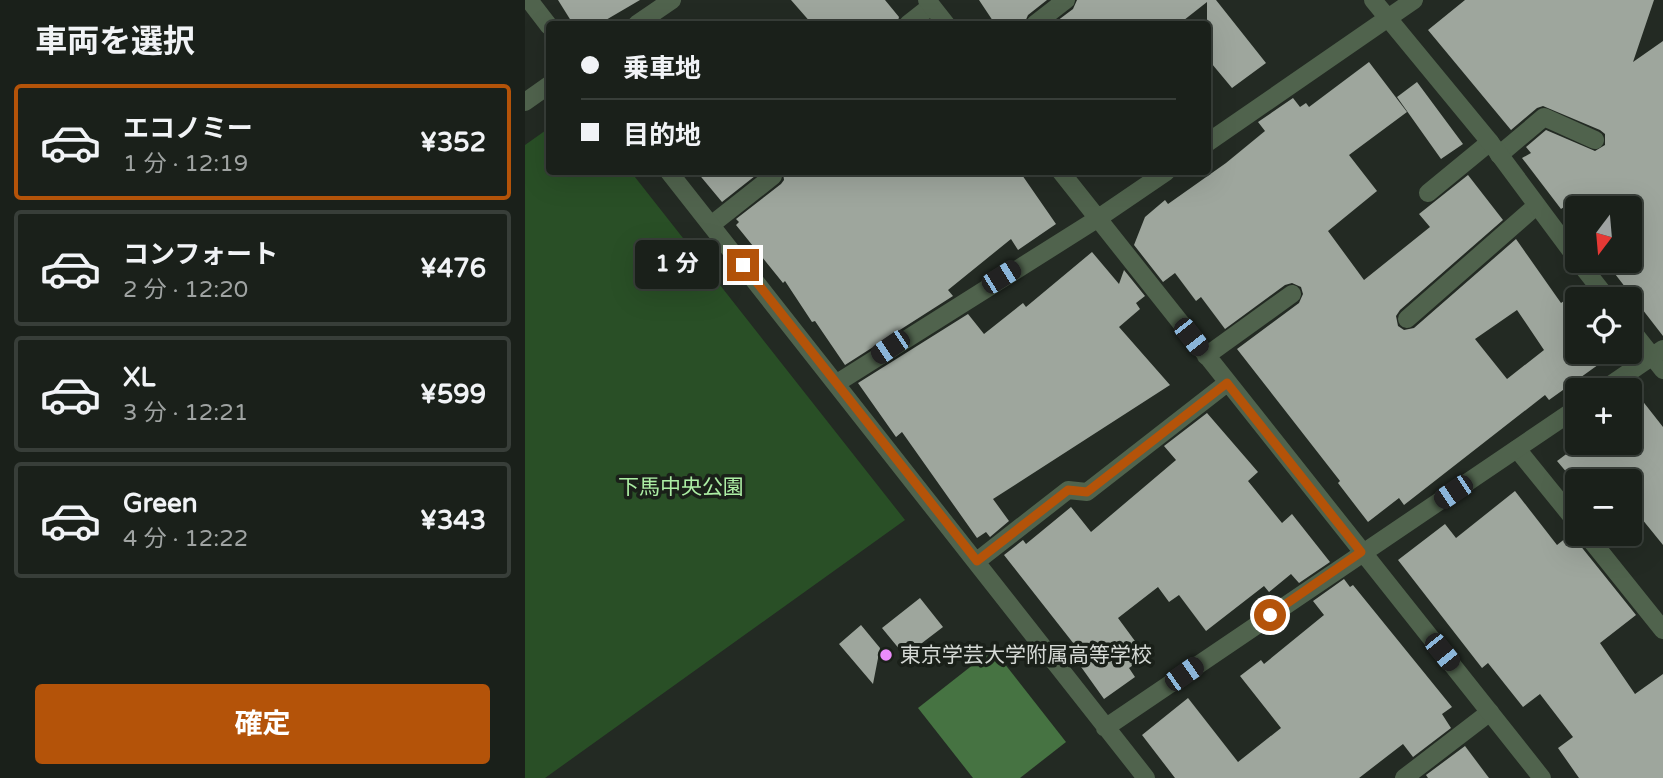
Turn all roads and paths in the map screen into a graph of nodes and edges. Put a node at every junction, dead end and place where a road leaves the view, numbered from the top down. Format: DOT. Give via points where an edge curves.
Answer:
graph roads {
  1 [pos="529,0"];
  2 [pos="672,0"];
  3 [pos="1066,0"];
  4 [pos="1373,0"];
  5 [pos="1414,0"];
  6 [pos="929,3"];
  7 [pos="1389,20"];
  8 [pos="641,21"];
  9 [pos="911,21"];
  10 [pos="944,21"];
  11 [pos="1039,21"];
  12 [pos="546,22"];
  13 [pos="546,87"];
  14 [pos="525,102"];
  15 [pos="1211,140"];
  16 [pos="1595,140"];
  17 [pos="1495,148"];
  18 [pos="671,175"];
  19 [pos="1063,175"];
  20 [pos="1162,175"];
  21 [pos="773,176"];
  22 [pos="1428,193"];
  23 [pos="1536,206"];
  24 [pos="1097,219"];
  25 [pos="711,225"];
  26 [pos="1565,244"];
  27 [pos="1587,273"];
  28 [pos="1598,287"];
  29 [pos="1292,294"];
  30 [pos="1407,319"];
  31 [pos="1642,340"];
  32 [pos="1206,356"];
  33 [pos="1660,358"];
  34 [pos="1625,378"];
  35 [pos="837,383"];
  36 [pos="1227,383"];
  37 [pos="1565,416"];
  38 [pos="1517,449"];
  39 [pos="1565,508"];
  40 [pos="1595,546"];
  41 [pos="1361,552"];
  42 [pos="977,561"];
  43 [pos="1663,630"];
  44 [pos="1490,712"];
  45 [pos="1105,728"];
  46 [pos="1146,778"];
  47 [pos="1404,778"];
  48 [pos="1542,778"];
  1 -- 12 [label="street"];
  2 -- 8 [label="street"];
  3 -- 11 [label="street"];
  4 -- 7 [label="street"];
  5 -- 7 [label="street"];
  6 -- 9 [label="street"];
  6 -- 10 [label="street"];
  7 -- 15 [label="street"];
  7 -- 17 [label="street"];
  13 -- 14 [label="street"];
  16 -- 17 [label="street" via="1544,117"];
  17 -- 22 [label="street"];
  17 -- 23 [label="street"];
  18 -- 25 [label="street"];
  19 -- 24 [label="street"];
  20 -- 24 [label="street"];
  21 -- 25 [label="street"];
  23 -- 26 [label="street"];
  23 -- 30 [label="street"];
  24 -- 32 [label="street"];
  24 -- 35 [label="street"];
  25 -- 35 [label="street"];
  27 -- 28 [label="street"];
  29 -- 32 [label="street"];
  31 -- 33 [label="street"];
  32 -- 36 [label="street"];
  33 -- 34 [label="street"];
  35 -- 42 [label="street"];
  36 -- 41 [label="street"];
  36 -- 42 [label="street" via="1087,492 1068,490"];
  37 -- 38 [label="street"];
  38 -- 39 [label="street"];
  38 -- 41 [label="street"];
  40 -- 43 [label="street"];
  41 -- 44 [label="street"];
  41 -- 45 [label="street"];
  42 -- 45 [label="street"];
  44 -- 47 [label="street"];
  44 -- 48 [label="street"];
  45 -- 46 [label="street"];
}
